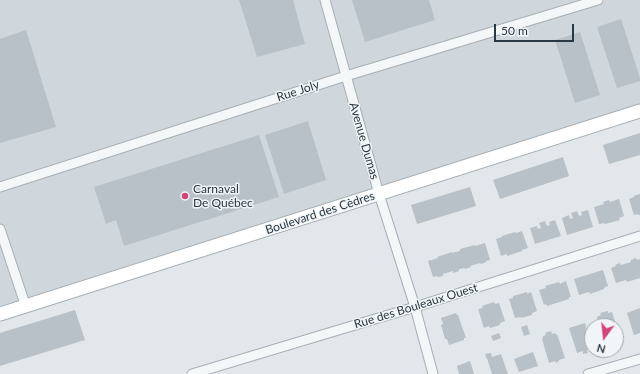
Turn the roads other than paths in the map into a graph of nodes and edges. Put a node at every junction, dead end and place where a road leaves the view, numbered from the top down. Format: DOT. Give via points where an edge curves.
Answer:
graph roads {
  1 [pos="325,0"];
  2 [pos="598,0"];
  3 [pos="346,76"];
  4 [pos="640,111"];
  5 [pos="0,187"];
  6 [pos="379,194"];
  7 [pos="0,229"];
  8 [pos="640,236"];
  9 [pos="26,307"];
  10 [pos="415,307"];
  11 [pos="0,314"];
  12 [pos="640,359"];
  13 [pos="192,374"];
  14 [pos="433,374"];
  15 [pos="588,374"];
  1 -- 3 [label="street, Avenue Dumas"];
  2 -- 3 [label="street, Rue Joly"];
  3 -- 5 [label="street, Rue Joly"];
  3 -- 6 [label="street, Avenue Dumas"];
  4 -- 6 [label="street, Boulevard des Cèdres"];
  6 -- 9 [label="street, Boulevard des Cèdres"];
  6 -- 10 [label="street, Avenue Dumas"];
  7 -- 9 [label="street"];
  8 -- 10 [label="street, Rue des Bouleaux Ouest"];
  9 -- 11 [label="street, Boulevard des Cèdres"];
  10 -- 13 [label="street, Rue des Bouleaux Ouest"];
  10 -- 14 [label="street, Avenue Dumas"];
  12 -- 15 [label="street"];
}
